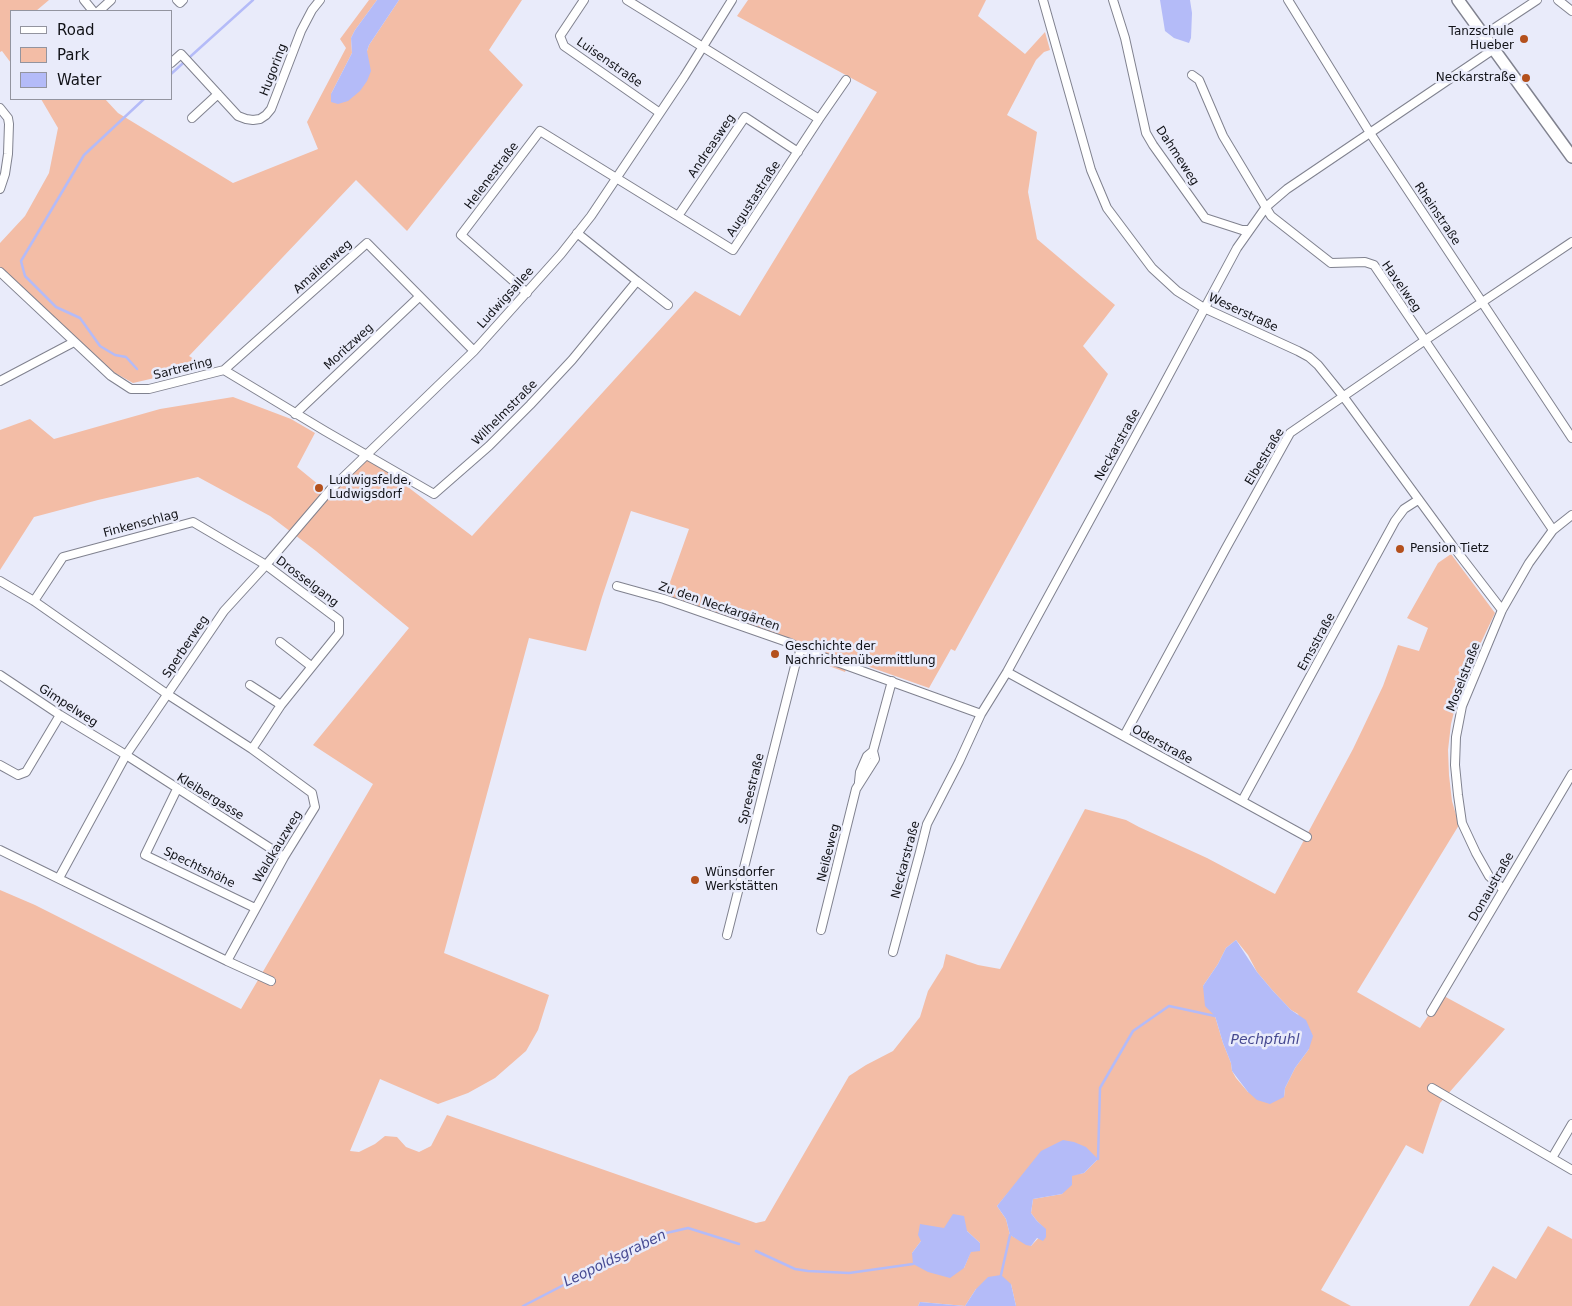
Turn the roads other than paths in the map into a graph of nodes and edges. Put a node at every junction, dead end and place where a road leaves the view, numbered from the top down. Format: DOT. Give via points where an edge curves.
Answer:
graph roads {
  1 [pos="84,0"];
  2 [pos="111,0"];
  3 [pos="177,0"];
  4 [pos="183,0"];
  5 [pos="320,0"];
  6 [pos="584,0"];
  7 [pos="627,0"];
  8 [pos="732,0"];
  9 [pos="1043,0"];
  10 [pos="1113,0"];
  11 [pos="1288,0"];
  12 [pos="1458,0"];
  13 [pos="1536,0"];
  14 [pos="1558,0"];
  15 [pos="92,10"];
  16 [pos="99,10"];
  17 [pos="1572,11"];
  18 [pos="1484,35"];
  19 [pos="703,48"];
  20 [pos="1494,49"];
  21 [pos="172,62"];
  22 [pos="1192,75"];
  23 [pos="846,80"];
  24 [pos="218,94"];
  25 [pos="0,108"];
  26 [pos="660,113"];
  27 [pos="192,118"];
  28 [pos="819,119"];
  29 [pos="1370,133"];
  30 [pos="798,152"];
  31 [pos="1572,157"];
  32 [pos="615,178"];
  33 [pos="0,189"];
  34 [pos="1266,207"];
  35 [pos="678,216"];
  36 [pos="1249,230"];
  37 [pos="577,232"];
  38 [pos="1572,242"];
  39 [pos="0,272"];
  40 [pos="637,281"];
  41 [pos="527,293"];
  42 [pos="419,297"];
  43 [pos="1482,302"];
  44 [pos="668,306"];
  45 [pos="1204,308"];
  46 [pos="1424,341"];
  47 [pos="74,342"];
  48 [pos="474,352"];
  49 [pos="224,370"];
  50 [pos="0,381"];
  51 [pos="1343,396"];
  52 [pos="295,414"];
  53 [pos="1572,438"];
  54 [pos="366,455"];
  55 [pos="1418,500"];
  56 [pos="1572,515"];
  57 [pos="1553,530"];
  58 [pos="266,565"];
  59 [pos="0,581"];
  60 [pos="617,586"];
  61 [pos="34,601"];
  62 [pos="1502,610"];
  63 [pos="280,642"];
  64 [pos="801,648"];
  65 [pos="311,666"];
  66 [pos="1007,672"];
  67 [pos="0,675"];
  68 [pos="892,681"];
  69 [pos="250,685"];
  70 [pos="167,694"];
  71 [pos="281,705"];
  72 [pos="981,714"];
  73 [pos="60,715"];
  74 [pos="1124,736"];
  75 [pos="252,750"];
  76 [pos="126,755"];
  77 [pos="0,765"];
  78 [pos="1572,774"];
  79 [pos="177,789"];
  80 [pos="1242,801"];
  81 [pos="1307,837"];
  82 [pos="0,850"];
  83 [pos="284,857"];
  84 [pos="59,878"];
  85 [pos="1503,889"];
  86 [pos="255,908"];
  87 [pos="821,930"];
  88 [pos="727,934"];
  89 [pos="893,952"];
  90 [pos="228,960"];
  91 [pos="271,981"];
  92 [pos="1431,1012"];
  93 [pos="1432,1088"];
  94 [pos="1572,1124"];
  95 [pos="1552,1158"];
  96 [pos="1572,1170"];
  1 -- 15 [label="street"];
  2 -- 16 [label="street"];
  3 -- 4 [label="street" via="180,3"];
  5 -- 24 [label="street, Hugoring" via="301,31 266,115 254,120 238,116"];
  6 -- 26 [label="street, Luisenstraße" via="560,36 564,46"];
  7 -- 19 [label="street"];
  8 -- 19 [label="street, Ludwigsallee"];
  9 -- 45 [label="street, Weserstraße" via="1091,170 1108,208 1152,268 1177,291"];
  10 -- 36 [label="street, Dahmeweg" via="1146,133 1153,145 1205,218"];
  11 -- 29 [label="street, Rheinstraße"];
  12 -- 18 [label="main road"];
  13 -- 18 [label="street"];
  14 -- 17 [label="street"];
  18 -- 20 [label="main road"];
  19 -- 26 [label="street, Ludwigsallee"];
  19 -- 28 [label="street"];
  20 -- 29 [label="street, Neckarstraße"];
  20 -- 31 [label="main road"];
  21 -- 24 [label="street, Hugoring" via="181,54"];
  22 -- 34 [label="street, Havelweg" via="1199,80 1223,136"];
  23 -- 28 [label="street, Augustastraße"];
  24 -- 27 [label="street"];
  25 -- 33 [label="street" via="8,118 8,124 6,167"];
  26 -- 32 [label="street, Ludwigsallee"];
  28 -- 30 [label="street, Augustastraße"];
  29 -- 34 [label="street, Neckarstraße"];
  29 -- 43 [label="street, Rheinstraße"];
  30 -- 35 [label="street, Augustastraße" via="733,250"];
  30 -- 35 [label="street, Andreasweg" via="745,117"];
  32 -- 35 [label="street, Augustastraße"];
  32 -- 37 [label="street, Ludwigsallee"];
  32 -- 41 [label="street, Helenestraße" via="540,131 461,235"];
  34 -- 36 [label="street, Neckarstraße"];
  34 -- 46 [label="street, Havelweg" via="1272,216 1331,263 1365,262 1374,265"];
  36 -- 45 [label="street, Neckarstraße"];
  37 -- 40 [label="street"];
  37 -- 41 [label="street, Ludwigsallee"];
  38 -- 43 [label="street, Elbestraße"];
  39 -- 47 [label="street, Sartrering"];
  40 -- 44 [label="street"];
  40 -- 54 [label="street, Wilhelmstraße" via="536,399 434,494"];
  41 -- 48 [label="street, Ludwigsallee"];
  42 -- 48 [label="street, Amalienweg"];
  42 -- 49 [label="street, Amalienweg" via="367,243"];
  42 -- 52 [label="street, Moritzweg"];
  43 -- 46 [label="street, Elbestraße"];
  43 -- 53 [label="street, Rheinstraße"];
  45 -- 51 [label="street, Weserstraße" via="1309,357"];
  45 -- 66 [label="street, Neckarstraße"];
  46 -- 51 [label="street, Elbestraße"];
  46 -- 57 [label="street, Havelweg"];
  47 -- 49 [label="street, Sartrering" via="130,389 149,389"];
  47 -- 50 [label="street"];
  48 -- 54 [label="street, Ludwigsallee"];
  49 -- 52 [label="street"];
  51 -- 55 [label="street, Weserstraße"];
  51 -- 74 [label="street, Elbestraße" via="1290,433"];
  52 -- 54 [label="street"];
  54 -- 58 [label="street, Sperberweg" via="330,490"];
  55 -- 62 [label="street, Weserstraße"];
  55 -- 80 [label="street, Emsstraße" via="1404,509 1395,521"];
  56 -- 57 [label="street, Moselstraße"];
  57 -- 62 [label="street, Moselstraße"];
  58 -- 61 [label="street, Finkenschlag" via="194,522 63,557"];
  58 -- 65 [label="street, Drosselgang" via="339,620 339,633"];
  58 -- 70 [label="street, Sperberweg" via="224,611"];
  59 -- 61 [label="street"];
  60 -- 64 [label="street, Zu den Neckargärten" via="664,599"];
  61 -- 70 [label="street"];
  62 -- 85 [label="street, Moselstraße" via="1462,706 1455,765 1462,823 1489,876"];
  63 -- 65 [label="street"];
  64 -- 68 [label="street, Zu den Neckargärten"];
  64 -- 88 [label="street, Spreestraße"];
  65 -- 71 [label="street, Drosselgang"];
  66 -- 72 [label="street, Neckarstraße"];
  66 -- 74 [label="street, Oderstraße"];
  67 -- 73 [label="street, Gimpelweg"];
  68 -- 72 [label="street, Zu den Neckargärten"];
  68 -- 87 [label="street, Neißeweg" via="873,751 875,759 856,789"];
  69 -- 71 [label="street"];
  70 -- 75 [label="street, Waldkauzweg"];
  70 -- 76 [label="street, Sperberweg"];
  71 -- 75 [label="street, Drosselgang"];
  72 -- 89 [label="street, Neckarstraße" via="926,824"];
  73 -- 76 [label="street, Gimpelweg"];
  73 -- 77 [label="street" via="26,772 18,775"];
  74 -- 80 [label="street, Oderstraße"];
  75 -- 83 [label="street, Waldkauzweg" via="312,793 315,807"];
  76 -- 79 [label="street, Kleibergasse"];
  76 -- 84 [label="street, Sperberweg"];
  78 -- 85 [label="street, Donaustraße"];
  79 -- 83 [label="street, Kleibergasse"];
  79 -- 86 [label="street, Spechtshöhe" via="145,855"];
  80 -- 81 [label="street, Oderstraße"];
  82 -- 84 [label="street"];
  83 -- 86 [label="street, Waldkauzweg"];
  84 -- 90 [label="street"];
  85 -- 92 [label="street, Donaustraße"];
  86 -- 90 [label="street, Waldkauzweg"];
  90 -- 91 [label="street"];
  93 -- 95 [label="street"];
  94 -- 95 [label="street"];
  95 -- 96 [label="street"];
}
